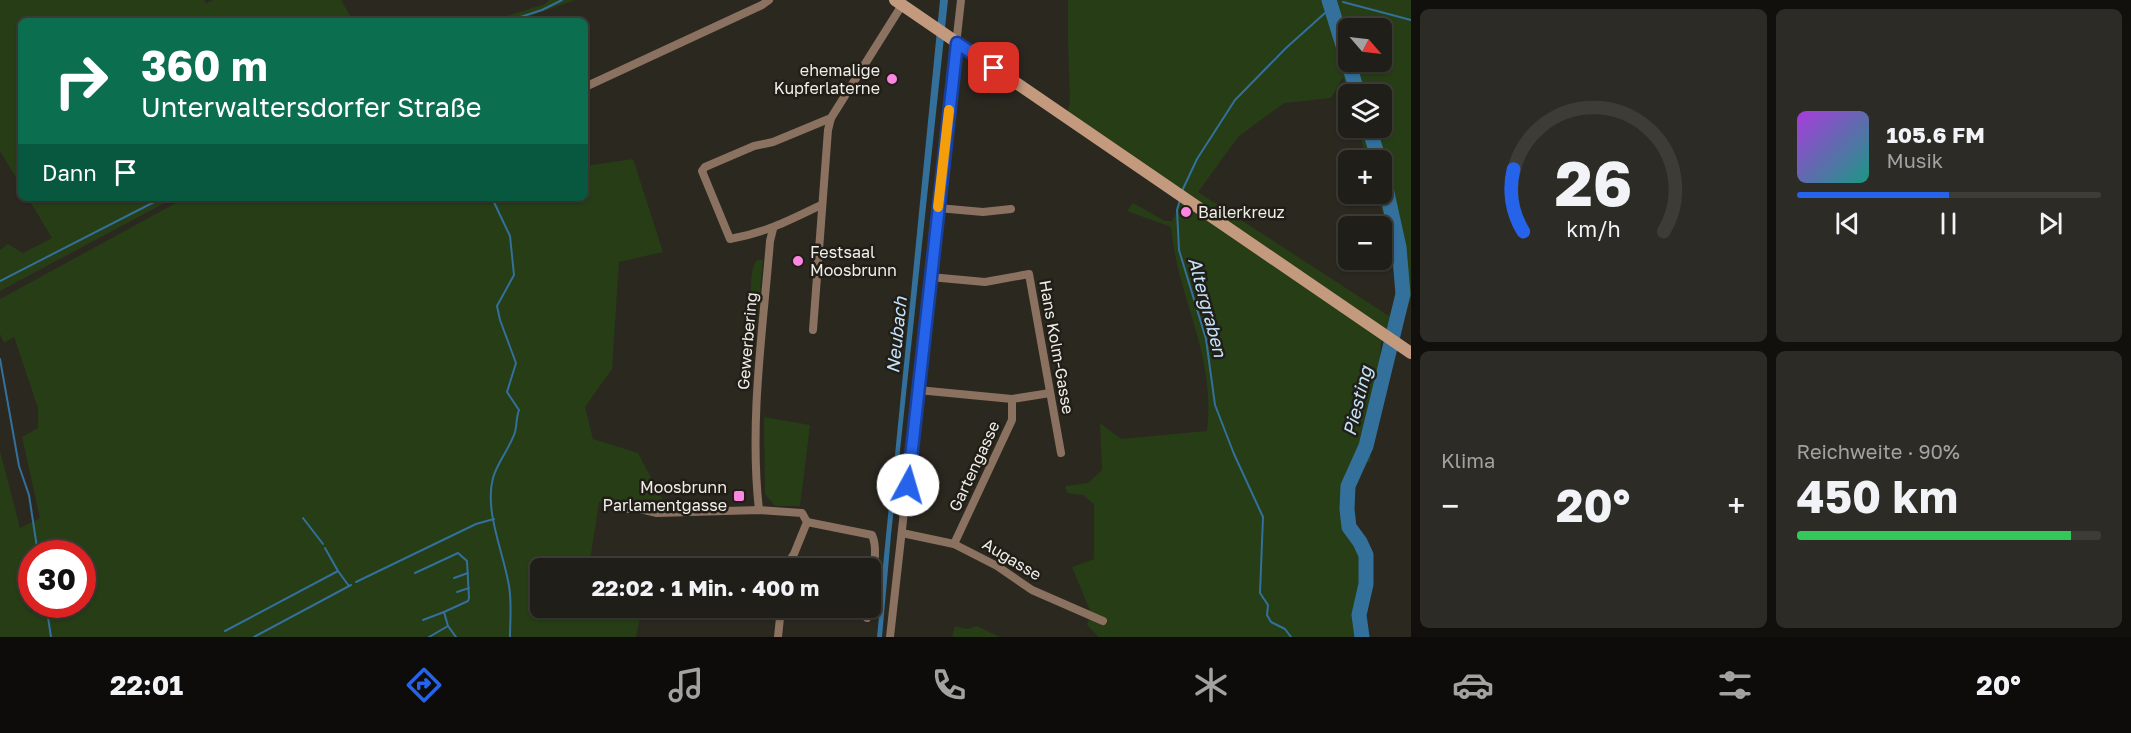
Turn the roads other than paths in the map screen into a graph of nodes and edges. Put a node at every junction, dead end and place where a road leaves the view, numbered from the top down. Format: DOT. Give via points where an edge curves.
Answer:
graph roads {
  1 [pos="769,0"];
  2 [pos="961,0"];
  3 [pos="898,2"];
  4 [pos="953,40"];
  5 [pos="588,86"];
  6 [pos="831,118"];
  7 [pos="821,204"];
  8 [pos="938,208"];
  9 [pos="1011,209"];
  10 [pos="773,229"];
  11 [pos="930,277"];
  12 [pos="813,330"];
  13 [pos="1411,353"];
  14 [pos="918,390"];
  15 [pos="1050,393"];
  16 [pos="1012,399"];
  17 [pos="1061,453"];
  18 [pos="620,509"];
  19 [pos="759,510"];
  20 [pos="807,522"];
  21 [pos="902,533"];
  22 [pos="954,544"];
  23 [pos="791,558"];
  24 [pos="873,558"];
  25 [pos="780,618"];
  26 [pos="1103,621"];
  27 [pos="778,637"];
  28 [pos="890,637"];
  1 -- 5 [label="street"];
  2 -- 4 [label="street"];
  3 -- 4 [label="main road"];
  3 -- 6 [label="street"];
  4 -- 8 [label="street"];
  4 -- 13 [label="main road"];
  6 -- 7 [label="street"];
  6 -- 10 [label="street" via="754,146 702,171 730,239"];
  7 -- 10 [label="street"];
  7 -- 12 [label="street"];
  8 -- 9 [label="street" via="983,212"];
  8 -- 11 [label="street"];
  10 -- 19 [label="street, Gewerbering" via="757,398"];
  11 -- 14 [label="street"];
  11 -- 15 [label="street, Hans Kolm-Gasse" via="985,282 1029,274"];
  14 -- 16 [label="street"];
  14 -- 21 [label="street"];
  15 -- 16 [label="street"];
  15 -- 17 [label="street, Hans Kolm-Gasse"];
  16 -- 22 [label="street, Gartengasse" via="1012,420"];
  18 -- 19 [label="street" via="657,513"];
  19 -- 20 [label="street" via="802,513"];
  20 -- 23 [label="street"];
  20 -- 24 [label="street" via="872,535"];
  21 -- 22 [label="street, Augasse"];
  21 -- 28 [label="street"];
  22 -- 26 [label="street, Augasse" via="1032,590"];
  25 -- 27 [label="street"];
}
